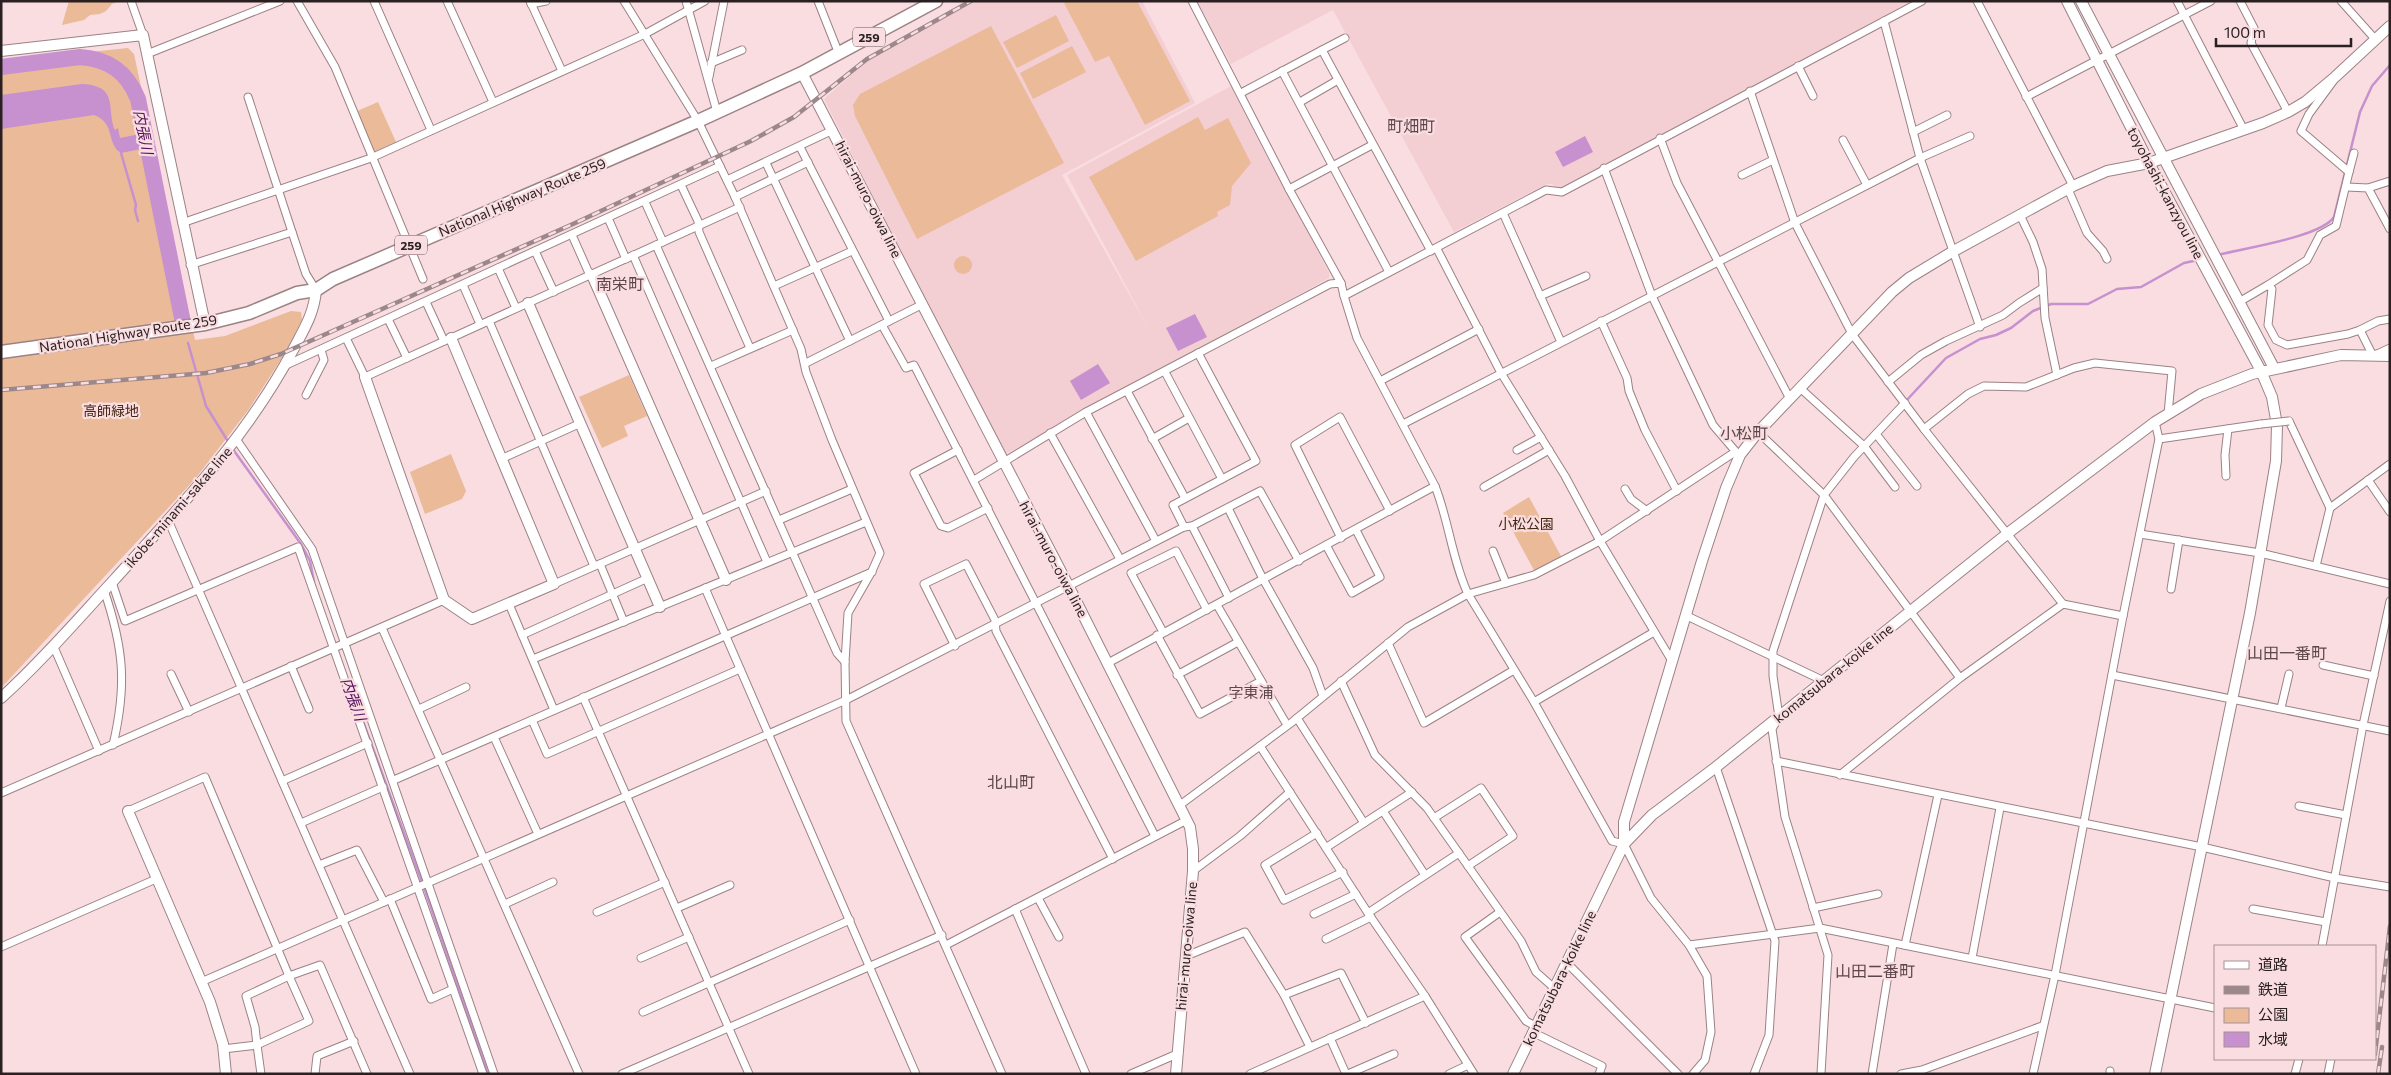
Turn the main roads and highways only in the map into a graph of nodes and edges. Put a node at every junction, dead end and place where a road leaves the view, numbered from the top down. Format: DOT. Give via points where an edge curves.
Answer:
graph roads {
  1 [pos="936,1"];
  2 [pos="2066,1"];
  3 [pos="2081,1"];
  4 [pos="2390,26"];
  5 [pos="1,51"];
  6 [pos="802,72"];
  7 [pos="2161,158"];
  8 [pos="2149,163"];
  9 [pos="592,275"];
  10 [pos="316,290"];
  11 [pos="528,303"];
  12 [pos="205,324"];
  13 [pos="447,340"];
  14 [pos="1,352"];
  15 [pos="2390,356"];
  16 [pos="2274,368"];
  17 [pos="2261,371"];
  18 [pos="365,377"];
  19 [pos="2272,397"];
  20 [pos="726,580"];
  21 [pos="660,607"];
  22 [pos="1,698"];
  23 [pos="128,811"];
  24 [pos="1624,844"];
  25 [pos="226,1074"];
  26 [pos="1176,1074"];
  27 [pos="1512,1074"];
  28 [pos="2155,1074"];
  1 -- 6 [label="highway, National Highway Route 259 / 259"];
  2 -- 8 [label="main road, toyohashi-kanzyou line"];
  3 -- 7 [label="main road, toyohashi-kanzyou line"];
  4 -- 7 [label="main road" via="2335,77 2288,112"];
  5 -- 12 [label="main road" via="143,35"];
  6 -- 10 [label="highway, National Highway Route 259 / 259" via="333,279"];
  6 -- 26 [label="main road, hirai-muro-oiwa line" via="1187,820 1192,837 1193,871"];
  7 -- 8 [label="main road"];
  7 -- 16 [label="main road, toyohashi-kanzyou line"];
  8 -- 17 [label="main road, toyohashi-kanzyou line"];
  8 -- 24 [label="main road" via="2107,171 2070,188 1909,278 1737,453 1624,822"];
  9 -- 20 [label="main road"];
  10 -- 12 [label="highway, National Highway Route 259 / 259" via="297,293 249,313"];
  10 -- 22 [label="main road, ikobe-minami-sakae line" via="314,308 284,366 236,440 198,488"];
  11 -- 21 [label="main road"];
  12 -- 14 [label="highway, National Highway Route 259 / 259"];
  13 -- 18 [label="main road" via="554,584 472,619 444,600"];
  15 -- 16 [label="main road" via="2340,355"];
  16 -- 17 [label="main road"];
  16 -- 19 [label="main road"];
  17 -- 19 [label="main road, toyohashi-kanzyou line"];
  17 -- 24 [label="main road, komatsubara-koike line" via="2201,394 2155,422 1652,815"];
  19 -- 28 [label="main road" via="2276,461 2232,698"];
  23 -- 25 [label="main road" via="219,1027"];
  24 -- 27 [label="main road, komatsubara-koike line"];
}
